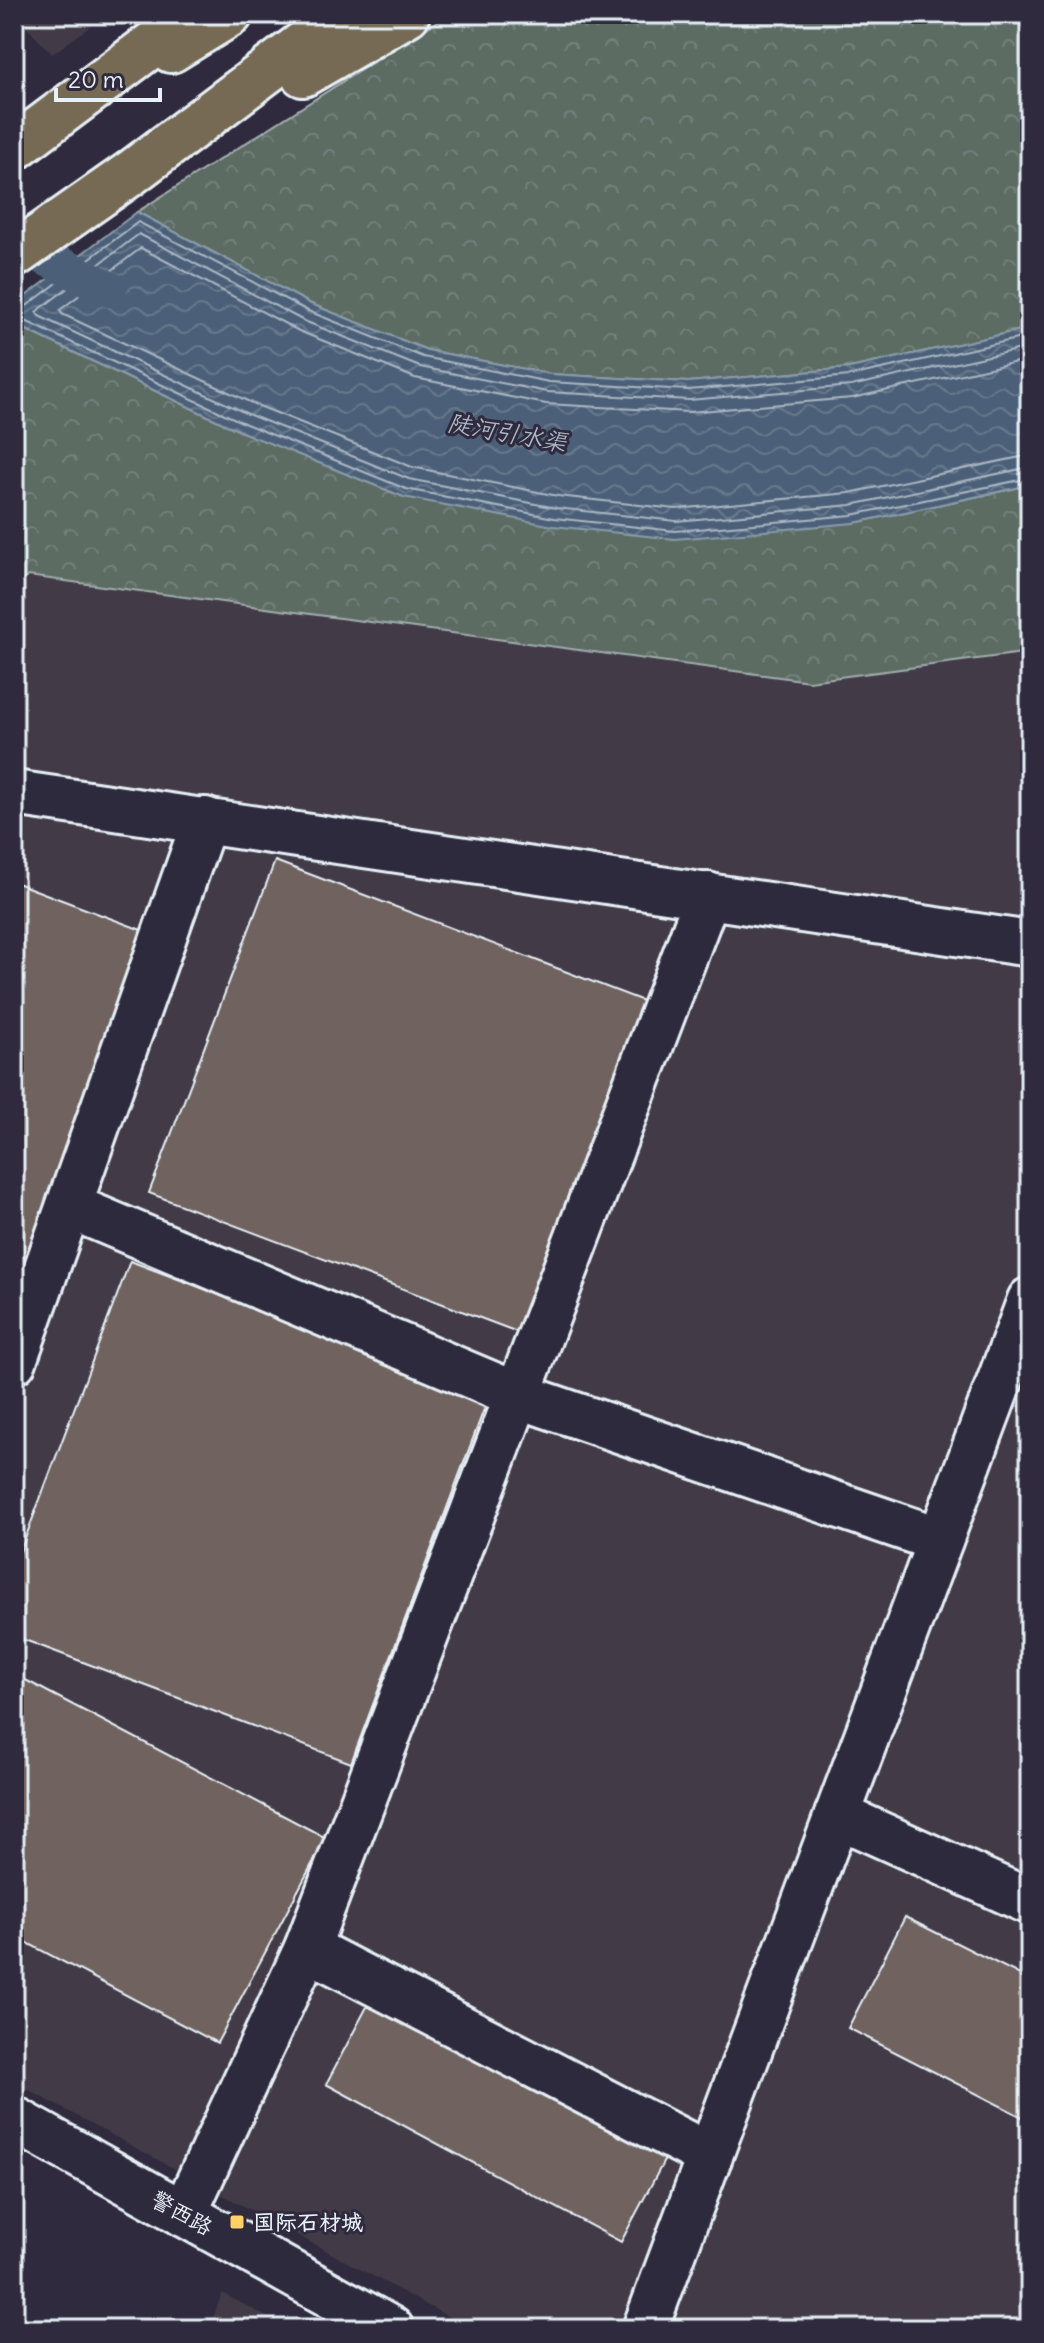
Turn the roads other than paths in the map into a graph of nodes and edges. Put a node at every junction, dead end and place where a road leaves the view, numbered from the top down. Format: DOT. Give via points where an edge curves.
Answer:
graph roads {
  1 [pos="193,14"];
  2 [pos="230,14"];
  3 [pos="343,14"];
  4 [pos="407,14"];
  5 [pos="29,138"];
  6 [pos="131,173"];
  7 [pos="14,255"];
  8 [pos="14,793"];
  9 [pos="205,820"];
  10 [pos="708,895"];
  11 [pos="1030,944"];
  12 [pos="69,1206"];
  13 [pos="1030,1300"];
  14 [pos="14,1361"];
  15 [pos="517,1395"];
  16 [pos="940,1540"];
  17 [pos="837,1815"];
  18 [pos="1030,1902"];
  19 [pos="307,1948"];
  20 [pos="14,2119"];
  21 [pos="710,2156"];
  22 [pos="184,2214"];
  23 [pos="391,2329"];
  24 [pos="645,2329"];
  1 -- 5 [label="highway"];
  2 -- 5 [label="highway"];
  3 -- 6 [label="highway"];
  4 -- 6 [label="highway"];
  6 -- 7 [label="highway"];
  8 -- 9 [label="street"];
  9 -- 10 [label="street"];
  9 -- 12 [label="street"];
  10 -- 11 [label="street"];
  10 -- 15 [label="street"];
  12 -- 14 [label="street"];
  12 -- 15 [label="street"];
  13 -- 16 [label="street"];
  15 -- 16 [label="street"];
  15 -- 19 [label="street"];
  16 -- 17 [label="street"];
  17 -- 18 [label="street"];
  17 -- 21 [label="street"];
  19 -- 21 [label="street"];
  19 -- 22 [label="street"];
  20 -- 22 [label="street, 警西路"];
  21 -- 24 [label="street"];
  22 -- 23 [label="street, 警西路"];
}
